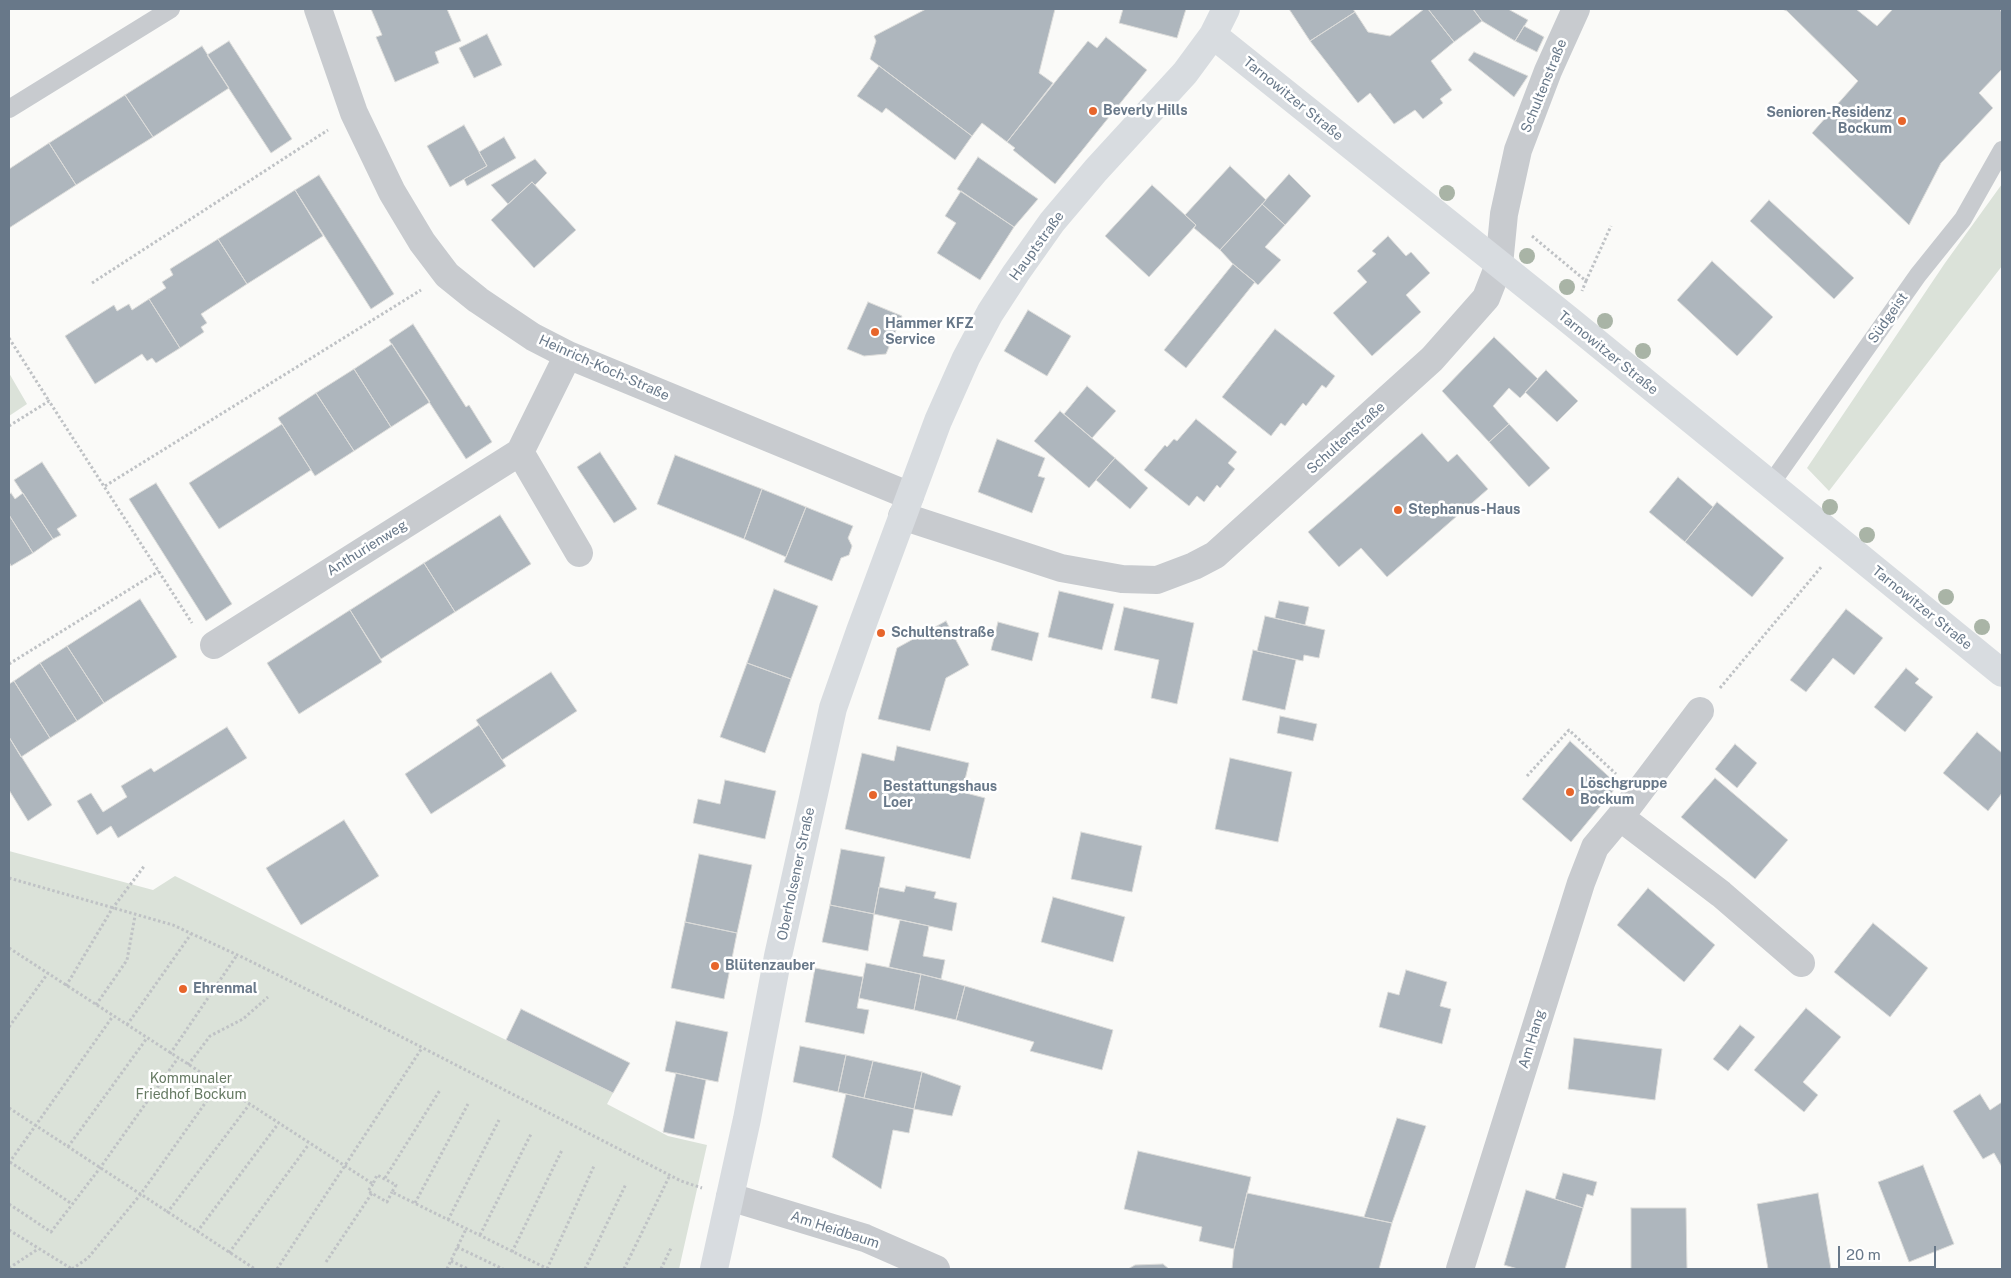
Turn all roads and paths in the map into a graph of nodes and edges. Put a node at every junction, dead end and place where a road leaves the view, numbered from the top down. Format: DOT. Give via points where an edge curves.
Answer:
graph roads {
  1 [pos="171,9"];
  2 [pos="318,9"];
  3 [pos="1226,9"];
  4 [pos="1576,9"];
  5 [pos="1213,35"];
  6 [pos="9,109"];
  7 [pos="354,113"];
  8 [pos="2002,150"];
  9 [pos="1504,214"];
  10 [pos="1611,226"];
  11 [pos="1499,265"];
  12 [pos="447,275"];
  13 [pos="1586,281"];
  14 [pos="92,283"];
  15 [pos="1569,320"];
  16 [pos="9,338"];
  17 [pos="568,355"];
  18 [pos="49,401"];
  19 [pos="9,426"];
  20 [pos="520,452"];
  21 [pos="1770,485"];
  22 [pos="105,486"];
  23 [pos="906,506"];
  24 [pos="1841,543"];
  25 [pos="580,553"];
  26 [pos="159,571"];
  27 [pos="214,645"];
  28 [pos="9,664"];
  29 [pos="2002,672"];
  30 [pos="1700,711"];
  31 [pos="1527,776"];
  32 [pos="1620,778"];
  33 [pos="1620,817"];
  34 [pos="145,865"];
  35 [pos="9,878"];
  36 [pos="112,909"];
  37 [pos="135,916"];
  38 [pos="191,934"];
  39 [pos="9,948"];
  40 [pos="237,955"];
  41 [pos="1801,963"];
  42 [pos="48,974"];
  43 [pos="66,986"];
  44 [pos="268,997"];
  45 [pos="96,1005"];
  46 [pos="113,1016"];
  47 [pos="127,1025"];
  48 [pos="9,1027"];
  49 [pos="147,1038"];
  50 [pos="422,1048"];
  51 [pos="170,1054"];
  52 [pos="178,1058"];
  53 [pos="188,1065"];
  54 [pos="218,1085"];
  55 [pos="440,1090"];
  56 [pos="468,1104"];
  57 [pos="249,1105"];
  58 [pos="9,1108"];
  59 [pos="499,1120"];
  60 [pos="278,1124"];
  61 [pos="35,1125"];
  62 [pos="531,1134"];
  63 [pos="309,1144"];
  64 [pos="68,1147"];
  65 [pos="562,1150"];
  66 [pos="9,1163"];
  67 [pos="343,1166"];
  68 [pos="594,1166"];
  69 [pos="100,1168"];
  70 [pos="670,1174"];
  71 [pos="385,1178"];
  72 [pos="373,1184"];
  73 [pos="626,1184"];
  74 [pos="392,1192"];
  75 [pos="372,1193"];
  76 [pos="140,1195"];
  77 [pos="730,1197"];
  78 [pos="415,1203"];
  79 [pos="9,1204"];
  80 [pos="72,1204"];
  81 [pos="167,1212"];
  82 [pos="448,1220"];
  83 [pos="466,1229"];
  84 [pos="9,1230"];
  85 [pos="197,1232"];
  86 [pos="480,1236"];
  87 [pos="457,1247"];
  88 [pos="671,1248"];
  89 [pos="38,1249"];
  90 [pos="512,1252"];
  91 [pos="229,1253"];
  92 [pos="451,1261"];
  93 [pos="326,1262"];
  94 [pos="9,1268"];
  95 [pos="72,1269"];
  96 [pos="255,1269"];
  97 [pos="277,1269"];
  98 [pos="447,1269"];
  99 [pos="468,1269"];
  100 [pos="503,1269"];
  101 [pos="547,1269"];
  102 [pos="585,1269"];
  103 [pos="624,1269"];
  104 [pos="661,1269"];
  105 [pos="714,1269"];
  106 [pos="936,1269"];
  107 [pos="1460,1269"];
  1 -- 6 [label="lane"];
  2 -- 7 [label="street, Heinrich-Koch-Straße"];
  3 -- 5 [label="main road, Hauptstraße"];
  4 -- 9 [label="street, Schultenstraße" via="1518,150"];
  5 -- 11 [label="main road, Tarnowitzer Straße"];
  5 -- 23 [label="main road, Hauptstraße" via="1184,73 1052,222 1016,273 966,358"];
  7 -- 12 [label="street, Heinrich-Koch-Straße" via="392,192 422,242"];
  7 -- 14 [label="path"];
  8 -- 21 [label="lane, Südgeist" via="1963,219 1918,275"];
  9 -- 11 [label="street, Schultenstraße"];
  9 -- 13 [label="path"];
  10 -- 13 [label="path"];
  11 -- 15 [label="main road, Tarnowitzer Straße"];
  11 -- 23 [label="street, Schultenstraße" via="1486,298 1432,359 1215,555 1194,566 1158,580 1122,579 1061,568"];
  12 -- 17 [label="street, Heinrich-Koch-Straße" via="533,337"];
  12 -- 22 [label="path"];
  13 -- 15 [label="path"];
  15 -- 21 [label="main road, Tarnowitzer Straße"];
  16 -- 18 [label="path"];
  17 -- 20 [label="street"];
  17 -- 23 [label="street, Heinrich-Koch-Straße"];
  18 -- 19 [label="path"];
  18 -- 22 [label="path"];
  20 -- 25 [label="street"];
  20 -- 27 [label="street, Anthurienweg"];
  21 -- 24 [label="main road, Tarnowitzer Straße"];
  22 -- 26 [label="path"];
  23 -- 77 [label="main road, Oberholsener Straße" via="833,708 778,956"];
  24 -- 29 [label="main road, Tarnowitzer Straße"];
  24 -- 30 [label="path"];
  26 -- 27 [label="path" via="202,638"];
  26 -- 28 [label="path"];
  30 -- 33 [label="street, Am Hang"];
  31 -- 32 [label="path" via="1569,730"];
  33 -- 41 [label="street" via="1721,894"];
  33 -- 107 [label="street, Am Hang" via="1595,847 1581,882"];
  34 -- 36 [label="path"];
  35 -- 36 [label="path"];
  36 -- 37 [label="path"];
  36 -- 43 [label="path"];
  37 -- 38 [label="path" via="173,925"];
  37 -- 45 [label="path" via="128,960"];
  38 -- 40 [label="path"];
  38 -- 47 [label="path"];
  39 -- 42 [label="path"];
  40 -- 50 [label="path"];
  40 -- 51 [label="path"];
  42 -- 43 [label="path"];
  42 -- 48 [label="path"];
  43 -- 45 [label="path"];
  44 -- 53 [label="path" via="243,1019 210,1036"];
  45 -- 46 [label="path"];
  46 -- 47 [label="path"];
  46 -- 61 [label="path"];
  47 -- 49 [label="path"];
  49 -- 51 [label="path"];
  49 -- 64 [label="path"];
  50 -- 67 [label="path"];
  50 -- 70 [label="path"];
  51 -- 52 [label="path"];
  52 -- 53 [label="path"];
  52 -- 69 [label="path"];
  53 -- 54 [label="path"];
  54 -- 57 [label="path"];
  54 -- 76 [label="path"];
  55 -- 71 [label="path"];
  56 -- 78 [label="path"];
  57 -- 60 [label="path"];
  57 -- 81 [label="path"];
  58 -- 61 [label="path"];
  59 -- 82 [label="path"];
  60 -- 63 [label="path"];
  60 -- 85 [label="path"];
  61 -- 64 [label="path"];
  61 -- 66 [label="path"];
  62 -- 86 [label="path"];
  63 -- 67 [label="path"];
  63 -- 91 [label="path"];
  64 -- 69 [label="path"];
  65 -- 90 [label="path"];
  66 -- 80 [label="path"];
  67 -- 72 [label="path"];
  67 -- 97 [label="path"];
  68 -- 101 [label="path"];
  69 -- 76 [label="path"];
  69 -- 80 [label="path"];
  70 -- 77 [label="path"];
  70 -- 103 [label="path"];
  71 -- 72 [label="path" via="377,1175"];
  71 -- 74 [label="path" via="396,1185"];
  72 -- 75 [label="path" via="368,1192"];
  73 -- 102 [label="path"];
  74 -- 75 [label="path" via="387,1202"];
  74 -- 78 [label="path"];
  75 -- 93 [label="path"];
  76 -- 81 [label="path"];
  76 -- 95 [label="path" via="88,1258"];
  77 -- 105 [label="main road, Oberholsener Straße"];
  77 -- 106 [label="street, Am Heidbaum" via="865,1238"];
  78 -- 82 [label="path"];
  79 -- 80 [label="path" via="51,1232"];
  81 -- 85 [label="path"];
  82 -- 83 [label="path"];
  83 -- 86 [label="path"];
  83 -- 87 [label="path"];
  84 -- 89 [label="path"];
  85 -- 91 [label="path"];
  86 -- 90 [label="path"];
  87 -- 92 [label="path"];
  87 -- 100 [label="path"];
  88 -- 104 [label="path"];
  89 -- 94 [label="path"];
  89 -- 95 [label="path"];
  90 -- 101 [label="path"];
  91 -- 96 [label="path"];
  92 -- 98 [label="path"];
  92 -- 99 [label="path"];
}
